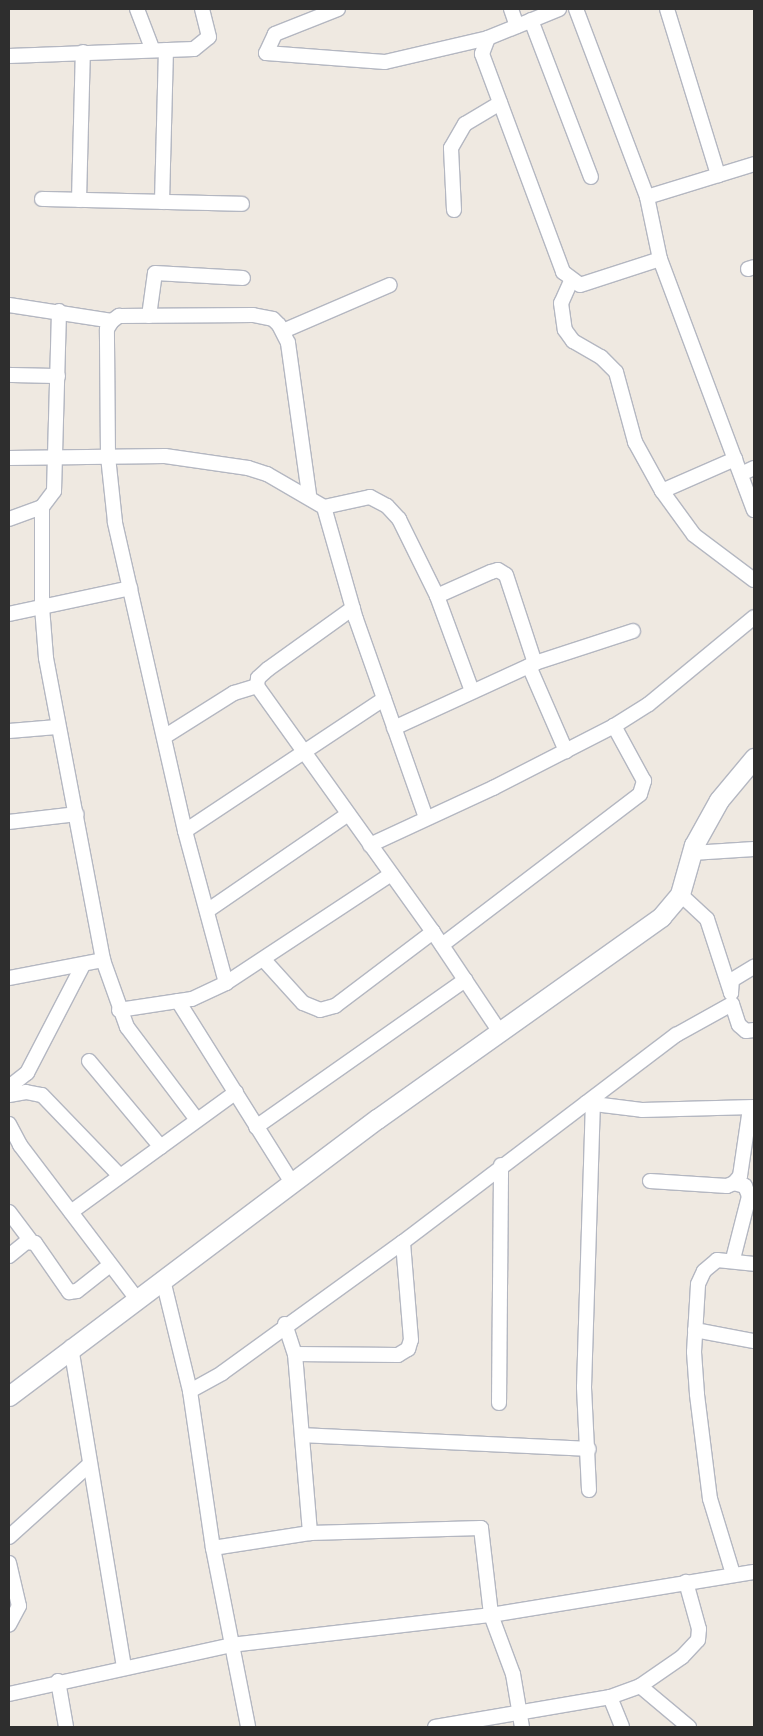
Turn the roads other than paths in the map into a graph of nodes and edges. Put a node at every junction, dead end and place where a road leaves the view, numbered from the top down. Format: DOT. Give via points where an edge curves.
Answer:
graph roads {
  1 [pos="137,9"];
  2 [pos="202,9"];
  3 [pos="338,9"];
  4 [pos="511,9"];
  5 [pos="559,9"];
  6 [pos="576,9"];
  7 [pos="667,9"];
  8 [pos="531,20"];
  9 [pos="517,26"];
  10 [pos="488,38"];
  11 [pos="159,49"];
  12 [pos="83,52"];
  13 [pos="9,56"];
  14 [pos="500,103"];
  15 [pos="754,164"];
  16 [pos="718,175"];
  17 [pos="591,178"];
  18 [pos="646,197"];
  19 [pos="42,199"];
  20 [pos="79,200"];
  21 [pos="162,202"];
  22 [pos="242,204"];
  23 [pos="454,210"];
  24 [pos="660,259"];
  25 [pos="244,278"];
  26 [pos="571,281"];
  27 [pos="390,284"];
  28 [pos="9,305"];
  29 [pos="60,312"];
  30 [pos="149,316"];
  31 [pos="112,321"];
  32 [pos="283,332"];
  33 [pos="9,375"];
  34 [pos="58,376"];
  35 [pos="56,456"];
  36 [pos="108,456"];
  37 [pos="9,458"];
  38 [pos="735,459"];
  39 [pos="754,468"];
  40 [pos="741,474"];
  41 [pos="662,491"];
  42 [pos="309,496"];
  43 [pos="42,507"];
  44 [pos="324,507"];
  45 [pos="754,510"];
  46 [pos="9,519"];
  47 [pos="754,580"];
  48 [pos="130,588"];
  49 [pos="437,596"];
  50 [pos="42,607"];
  51 [pos="353,608"];
  52 [pos="9,614"];
  53 [pos="754,617"];
  54 [pos="633,631"];
  55 [pos="532,664"];
  56 [pos="257,686"];
  57 [pos="472,691"];
  58 [pos="384,699"];
  59 [pos="614,726"];
  60 [pos="57,727"];
  61 [pos="394,728"];
  62 [pos="9,731"];
  63 [pos="164,737"];
  64 [pos="566,751"];
  65 [pos="303,753"];
  66 [pos="754,758"];
  67 [pos="77,814"];
  68 [pos="348,814"];
  69 [pos="426,818"];
  70 [pos="9,822"];
  71 [pos="186,831"];
  72 [pos="370,845"];
  73 [pos="754,849"];
  74 [pos="692,852"];
  75 [pos="391,874"];
  76 [pos="680,894"];
  77 [pos="207,911"];
  78 [pos="434,932"];
  79 [pos="442,945"];
  80 [pos="102,960"];
  81 [pos="264,960"];
  82 [pos="83,965"];
  83 [pos="754,967"];
  84 [pos="9,978"];
  85 [pos="466,980"];
  86 [pos="226,983"];
  87 [pos="731,993"];
  88 [pos="178,1001"];
  89 [pos="120,1010"];
  90 [pos="714,1012"];
  91 [pos="754,1030"];
  92 [pos="500,1032"];
  93 [pos="89,1061"];
  94 [pos="9,1088"];
  95 [pos="236,1092"];
  96 [pos="9,1095"];
  97 [pos="589,1103"];
  98 [pos="752,1107"];
  99 [pos="197,1120"];
  100 [pos="9,1124"];
  101 [pos="256,1127"];
  102 [pos="161,1147"];
  103 [pos="501,1166"];
  104 [pos="120,1176"];
  105 [pos="650,1181"];
  106 [pos="734,1183"];
  107 [pos="293,1184"];
  108 [pos="9,1212"];
  109 [pos="71,1212"];
  110 [pos="31,1241"];
  111 [pos="403,1242"];
  112 [pos="9,1256"];
  113 [pos="733,1259"];
  114 [pos="754,1264"];
  115 [pos="110,1265"];
  116 [pos="163,1280"];
  117 [pos="136,1298"];
  118 [pos="285,1324"];
  119 [pos="695,1330"];
  120 [pos="754,1341"];
  121 [pos="70,1347"];
  122 [pos="295,1354"];
  123 [pos="190,1391"];
  124 [pos="9,1396"];
  125 [pos="499,1403"];
  126 [pos="302,1435"];
  127 [pos="589,1449"];
  128 [pos="90,1464"];
  129 [pos="589,1490"];
  130 [pos="310,1533"];
  131 [pos="9,1537"];
  132 [pos="213,1548"];
  133 [pos="9,1563"];
  134 [pos="754,1572"];
  135 [pos="733,1574"];
  136 [pos="686,1582"];
  137 [pos="491,1615"];
  138 [pos="9,1625"];
  139 [pos="231,1645"];
  140 [pos="124,1668"];
  141 [pos="58,1681"];
  142 [pos="640,1686"];
  143 [pos="9,1694"];
  144 [pos="610,1697"];
  145 [pos="521,1721"];
  146 [pos="66,1727"];
  147 [pos="248,1727"];
  148 [pos="435,1727"];
  149 [pos="622,1727"];
  150 [pos="689,1727"];
  1 -- 11 [label="street"];
  2 -- 11 [label="street" via="209,30 204,44 194,49"];
  3 -- 10 [label="street" via="275,34 266,53 385,62"];
  4 -- 9 [label="street"];
  5 -- 8 [label="street"];
  6 -- 18 [label="street"];
  7 -- 16 [label="street"];
  8 -- 9 [label="street"];
  8 -- 17 [label="street"];
  9 -- 10 [label="street"];
  10 -- 14 [label="street" via="482,54"];
  11 -- 12 [label="street"];
  11 -- 21 [label="street"];
  12 -- 13 [label="street"];
  12 -- 20 [label="street"];
  14 -- 23 [label="street" via="465,124 451,148"];
  14 -- 26 [label="street" via="562,272"];
  15 -- 16 [label="street"];
  16 -- 18 [label="street"];
  18 -- 24 [label="street"];
  19 -- 20 [label="street"];
  20 -- 21 [label="street"];
  21 -- 22 [label="street"];
  24 -- 26 [label="street" via="580,285"];
  24 -- 38 [label="street"];
  25 -- 30 [label="street" via="155,273"];
  26 -- 41 [label="street" via="561,303 566,330 573,341 601,357 616,372 635,442"];
  27 -- 32 [label="street"];
  28 -- 29 [label="street"];
  29 -- 31 [label="street"];
  29 -- 34 [label="street"];
  30 -- 31 [label="street" via="119,316"];
  30 -- 32 [label="street" via="253,315 273,319"];
  31 -- 36 [label="street" via="107,330"];
  32 -- 42 [label="street" via="288,343"];
  33 -- 34 [label="street"];
  34 -- 35 [label="street"];
  35 -- 36 [label="street"];
  35 -- 37 [label="street"];
  35 -- 43 [label="street" via="54,491"];
  36 -- 42 [label="street" via="165,456 248,468"];
  36 -- 48 [label="street" via="115,522"];
  38 -- 40 [label="street"];
  38 -- 41 [label="street"];
  39 -- 40 [label="street"];
  40 -- 45 [label="street"];
  41 -- 47 [label="street" via="694,535"];
  42 -- 44 [label="street"];
  43 -- 46 [label="street"];
  43 -- 50 [label="street"];
  44 -- 49 [label="street" via="361,497 387,506 399,519"];
  44 -- 51 [label="street"];
  48 -- 50 [label="street"];
  48 -- 63 [label="street"];
  49 -- 55 [label="street" via="491,572 498,570 506,574"];
  49 -- 57 [label="street"];
  50 -- 52 [label="street"];
  50 -- 60 [label="street"];
  51 -- 56 [label="street" via="268,669 258,678"];
  51 -- 58 [label="street"];
  53 -- 59 [label="street" via="649,704"];
  54 -- 55 [label="street"];
  55 -- 57 [label="street"];
  55 -- 64 [label="street"];
  56 -- 63 [label="street" via="234,693"];
  56 -- 65 [label="street"];
  57 -- 61 [label="street"];
  58 -- 61 [label="street"];
  58 -- 65 [label="street"];
  59 -- 64 [label="street"];
  59 -- 79 [label="street" via="644,781 640,794"];
  60 -- 62 [label="street"];
  60 -- 67 [label="street"];
  61 -- 69 [label="street"];
  63 -- 71 [label="street"];
  64 -- 69 [label="street"];
  65 -- 68 [label="street"];
  65 -- 71 [label="street"];
  66 -- 74 [label="street" via="719,800"];
  67 -- 70 [label="street"];
  67 -- 80 [label="street"];
  68 -- 72 [label="street"];
  68 -- 77 [label="street"];
  69 -- 72 [label="street"];
  71 -- 77 [label="street"];
  72 -- 75 [label="street"];
  73 -- 74 [label="street"];
  74 -- 76 [label="street"];
  75 -- 78 [label="street"];
  75 -- 81 [label="street"];
  76 -- 87 [label="street" via="707,919"];
  76 -- 92 [label="street" via="661,917"];
  77 -- 86 [label="street"];
  78 -- 79 [label="street"];
  78 -- 81 [label="street" via="335,1006 320,1010 303,1003"];
  79 -- 85 [label="street"];
  80 -- 82 [label="street"];
  80 -- 89 [label="street"];
  81 -- 86 [label="street"];
  82 -- 84 [label="street"];
  82 -- 94 [label="street" via="27,1073"];
  83 -- 87 [label="street" via="732,980"];
  85 -- 92 [label="street"];
  85 -- 101 [label="street"];
  86 -- 88 [label="street" via="192,999"];
  87 -- 90 [label="street"];
  88 -- 89 [label="street"];
  88 -- 95 [label="street"];
  89 -- 99 [label="street"];
  90 -- 91 [label="street" via="732,1004 739,1025 746,1031"];
  90 -- 97 [label="street" via="676,1035"];
  92 -- 107 [label="street"];
  93 -- 102 [label="street"];
  95 -- 99 [label="street"];
  95 -- 101 [label="street"];
  96 -- 104 [label="street" via="42,1094"];
  97 -- 98 [label="street" via="642,1110"];
  97 -- 103 [label="street"];
  97 -- 127 [label="street" via="584,1387"];
  98 -- 106 [label="street" via="740,1176"];
  99 -- 102 [label="street"];
  100 -- 109 [label="street"];
  101 -- 107 [label="street"];
  102 -- 104 [label="street"];
  103 -- 111 [label="street"];
  103 -- 125 [label="street"];
  104 -- 109 [label="street"];
  105 -- 106 [label="street" via="727,1186"];
  106 -- 113 [label="street" via="745,1186 749,1196"];
  107 -- 116 [label="street"];
  108 -- 110 [label="street"];
  109 -- 115 [label="street"];
  110 -- 112 [label="street"];
  110 -- 115 [label="street" via="69,1292 76,1291"];
  111 -- 118 [label="street"];
  111 -- 122 [label="street" via="411,1340 408,1348 398,1355"];
  113 -- 114 [label="street"];
  113 -- 119 [label="street" via="717,1260 704,1271 698,1284"];
  115 -- 117 [label="street"];
  116 -- 117 [label="street"];
  116 -- 123 [label="street"];
  117 -- 121 [label="street"];
  118 -- 122 [label="street"];
  118 -- 123 [label="street" via="222,1373"];
  119 -- 120 [label="street"];
  119 -- 135 [label="street" via="697,1394 710,1499"];
  121 -- 124 [label="street"];
  121 -- 128 [label="street"];
  122 -- 126 [label="street"];
  123 -- 132 [label="street"];
  126 -- 127 [label="street"];
  126 -- 130 [label="street"];
  127 -- 129 [label="street"];
  128 -- 131 [label="street"];
  128 -- 140 [label="street"];
  130 -- 132 [label="street"];
  130 -- 137 [label="street" via="481,1528"];
  132 -- 139 [label="street"];
  133 -- 138 [label="street" via="19,1606"];
  134 -- 135 [label="street"];
  135 -- 136 [label="street"];
  136 -- 137 [label="street"];
  136 -- 142 [label="street" via="699,1629 698,1640 682,1657"];
  137 -- 139 [label="street"];
  137 -- 145 [label="street" via="513,1674"];
  139 -- 140 [label="street"];
  139 -- 147 [label="street"];
  140 -- 141 [label="street"];
  141 -- 143 [label="street"];
  141 -- 146 [label="street"];
  142 -- 144 [label="street"];
  142 -- 150 [label="street"];
  144 -- 145 [label="street"];
  144 -- 149 [label="street"];
  145 -- 148 [label="street"];
}
